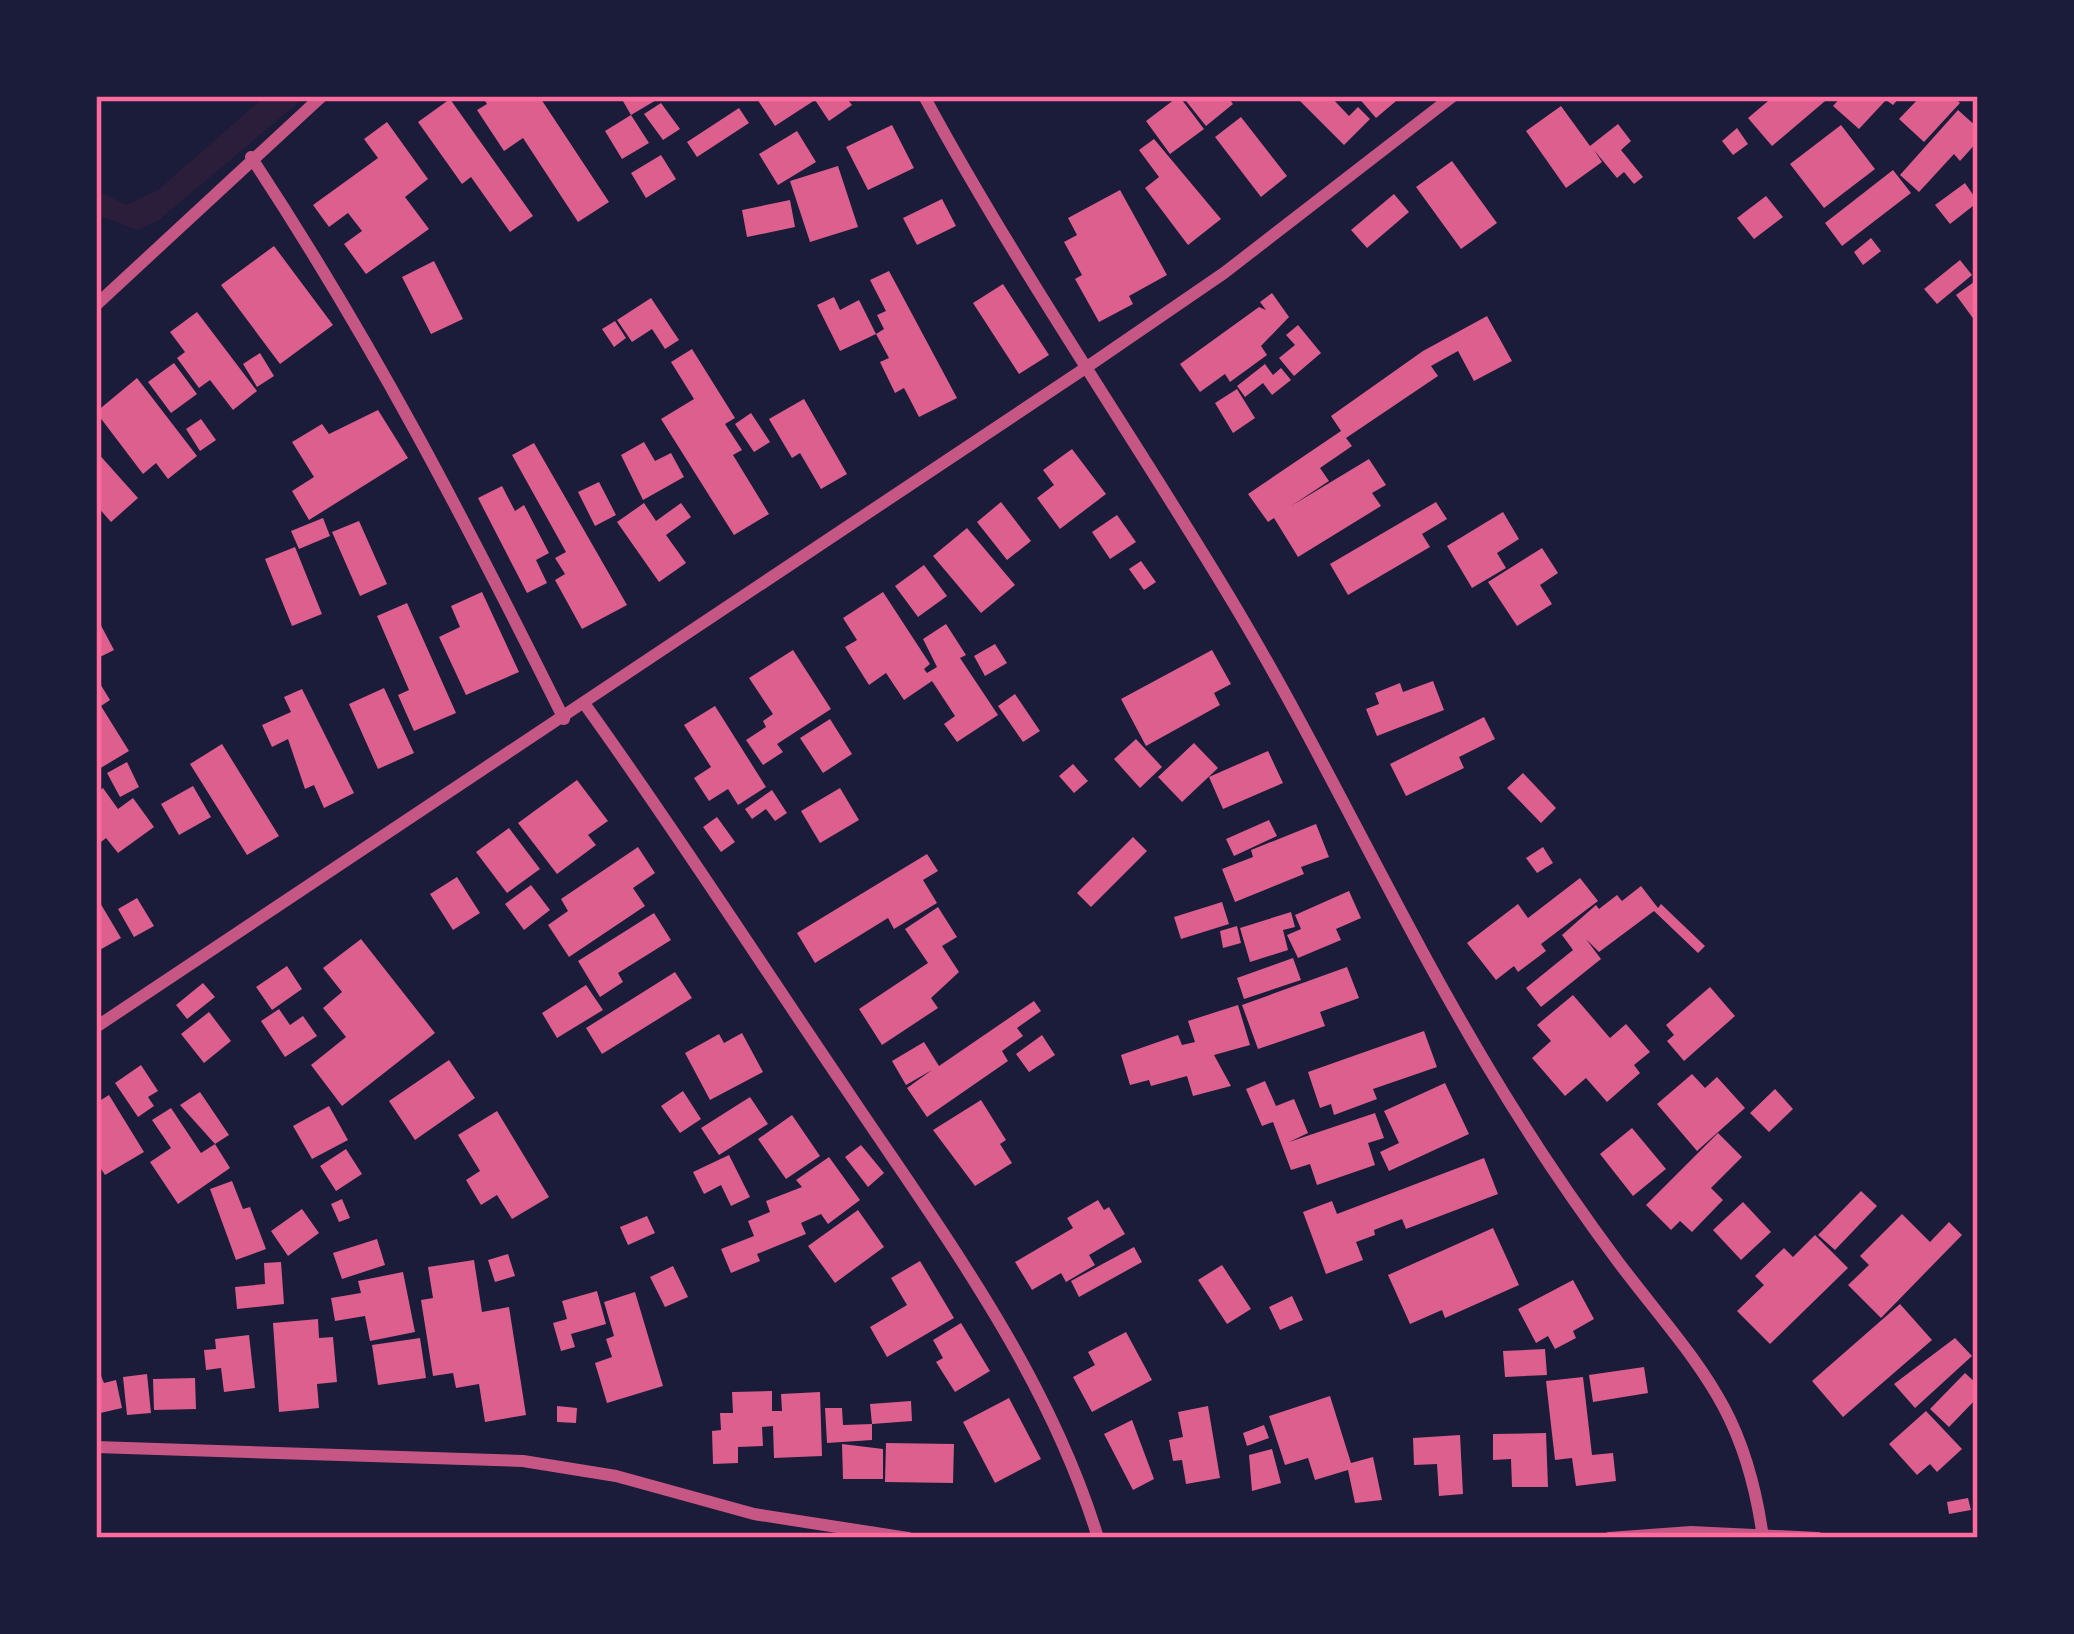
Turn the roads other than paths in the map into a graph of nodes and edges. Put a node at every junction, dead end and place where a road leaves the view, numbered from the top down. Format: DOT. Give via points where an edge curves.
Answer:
graph roads {
  1 [pos="322,96"];
  2 [pos="924,96"];
  3 [pos="1453,96"];
  4 [pos="251,157"];
  5 [pos="96,304"];
  6 [pos="1084,369"];
  7 [pos="586,706"];
  8 [pos="564,719"];
  9 [pos="96,1027"];
  10 [pos="96,1447"];
  11 [pos="1763,1536"];
  12 [pos="908,1538"];
  13 [pos="1098,1538"];
  14 [pos="1609,1538"];
  15 [pos="1818,1538"];
  1 -- 4 [label="street"];
  2 -- 6 [label="street"];
  3 -- 6 [label="street" via="1224,273"];
  4 -- 5 [label="street"];
  4 -- 8 [label="street" via="421,432"];
  6 -- 7 [label="street"];
  6 -- 11 [label="street" via="1327,763 1487,1066 1564,1186 1719,1394 1751,1468"];
  7 -- 8 [label="street"];
  7 -- 13 [label="street" via="1041,1390"];
  8 -- 9 [label="street"];
  10 -- 12 [label="street" via="523,1460 778,1518"];
  11 -- 14 [label="street"];
  11 -- 15 [label="street"];
}
